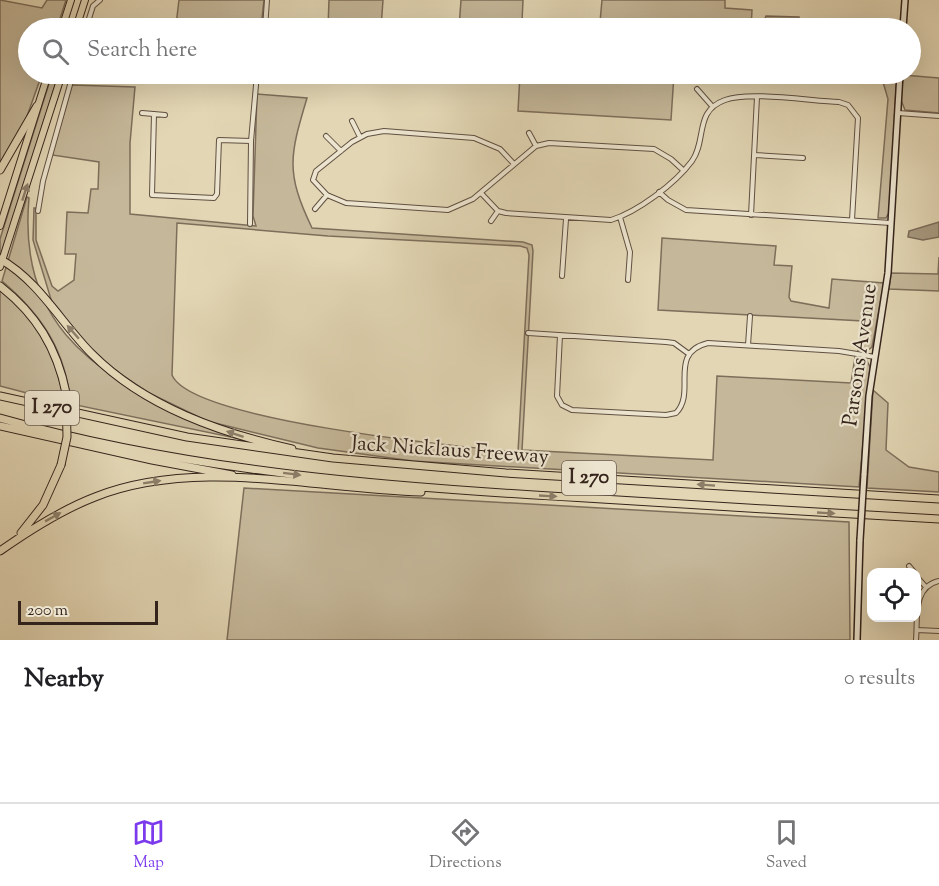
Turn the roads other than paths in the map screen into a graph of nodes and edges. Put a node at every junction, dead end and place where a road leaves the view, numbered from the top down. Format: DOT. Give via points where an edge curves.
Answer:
graph roads {
  1 [pos="71,0"];
  2 [pos="85,0"];
  3 [pos="100,0"];
  4 [pos="267,0"];
  5 [pos="904,0"];
  6 [pos="65,18"];
  7 [pos="79,18"];
  8 [pos="89,18"];
  9 [pos="266,18"];
  10 [pos="903,18"];
  11 [pos="45,84"];
  12 [pos="59,84"];
  13 [pos="70,84"];
  14 [pos="256,84"];
  15 [pos="899,84"];
  16 [pos="697,89"];
  17 [pos="757,98"];
  18 [pos="38,106"];
  19 [pos="712,106"];
  20 [pos="142,113"];
  21 [pos="898,113"];
  22 [pos="154,114"];
  23 [pos="165,115"];
  24 [pos="939,116"];
  25 [pos="352,121"];
  26 [pos="529,133"];
  27 [pos="326,136"];
  28 [pos="360,137"];
  29 [pos="251,141"];
  30 [pos="536,146"];
  31 [pos="341,151"];
  32 [pos="754,155"];
  33 [pos="803,158"];
  34 [pos="514,164"];
  35 [pos="0,170"];
  36 [pos="682,170"];
  37 [pos="659,192"];
  38 [pos="481,193"];
  39 [pos="327,195"];
  40 [pos="315,209"];
  41 [pos="38,211"];
  42 [pos="498,211"];
  43 [pos="751,215"];
  44 [pos="620,218"];
  45 [pos="566,219"];
  46 [pos="852,220"];
  47 [pos="491,221"];
  48 [pos="891,223"];
  49 [pos="250,224"];
  50 [pos="0,226"];
  51 [pos="1,262"];
  52 [pos="562,276"];
  53 [pos="628,280"];
  54 [pos="0,285"];
  55 [pos="750,316"];
  56 [pos="528,333"];
  57 [pos="560,335"];
  58 [pos="748,345"];
  59 [pos="689,354"];
  60 [pos="875,357"];
  61 [pos="0,396"];
  62 [pos="0,418"];
  63 [pos="0,426"];
  64 [pos="333,458"];
  65 [pos="322,486"];
  66 [pos="490,493"];
  67 [pos="939,499"];
  68 [pos="939,519"];
  69 [pos="13,542"];
  70 [pos="0,551"];
  71 [pos="921,581"];
  72 [pos="939,581"];
  73 [pos="926,587"];
  74 [pos="917,630"];
  75 [pos="939,631"];
  76 [pos="857,640"];
  77 [pos="916,640"];
  1 -- 6 [label="main road"];
  2 -- 7 [label="main road"];
  3 -- 8 [label="street"];
  4 -- 9 [label="street"];
  5 -- 10 [label="street"];
  11 -- 18 [label="main road"];
  51 -- 12 [label="main road, one-way"];
  13 -- 41 [label="street"];
  14 -- 29 [label="street"];
  15 -- 21 [label="street, Parsons Avenue"];
  16 -- 19 [label="street"];
  17 -- 19 [label="street" via="735,97"];
  17 -- 32 [label="street"];
  17 -- 46 [label="street" via="839,102 854,110 859,127"];
  18 -- 35 [label="highway"];
  18 -- 50 [label="main road"];
  19 -- 36 [label="street" via="703,120 693,160"];
  20 -- 22 [label="street"];
  21 -- 24 [label="street"];
  21 -- 48 [label="street, Parsons Avenue"];
  22 -- 23 [label="street"];
  22 -- 29 [label="street" via="152,195 216,197 219,140"];
  25 -- 28 [label="street"];
  26 -- 30 [label="street"];
  27 -- 31 [label="street"];
  28 -- 31 [label="street"];
  28 -- 34 [label="street" via="384,131 474,138 500,149"];
  29 -- 49 [label="street"];
  30 -- 34 [label="street"];
  30 -- 36 [label="street" via="560,142 654,149"];
  31 -- 39 [label="street" via="316,171 313,182"];
  32 -- 33 [label="street"];
  32 -- 43 [label="street"];
  34 -- 38 [label="street"];
  36 -- 37 [label="street"];
  37 -- 43 [label="street" via="686,210"];
  37 -- 44 [label="street"];
  38 -- 39 [label="street" via="448,210 355,205"];
  38 -- 42 [label="street"];
  39 -- 40 [label="street"];
  42 -- 45 [label="street"];
  42 -- 47 [label="street"];
  43 -- 46 [label="street"];
  44 -- 45 [label="street"];
  44 -- 53 [label="street" via="630,252"];
  45 -- 52 [label="street"];
  46 -- 48 [label="street"];
  48 -- 60 [label="street, Parsons Avenue"];
  64 -- 51 [label="highway, one-way" via="230,432 145,395 93,355 30,282"];
  54 -- 69 [label="highway, bridge" via="32,315 52,348 66,393 68,437 61,465 43,505"];
  55 -- 58 [label="street"];
  56 -- 57 [label="street"];
  57 -- 59 [label="street" via="674,343"];
  57 -- 59 [label="street" via="557,393 562,405 572,410 672,415 683,400"];
  58 -- 59 [label="street" via="708,344"];
  58 -- 60 [label="street"];
  60 -- 76 [label="street, Parsons Avenue, bridge" via="869,396"];
  61 -- 64 [label="highway, Jack Nicklaus Freeway / I 270" via="186,437"];
  62 -- 66 [label="highway, Jack Nicklaus Freeway / I 270, one-way" via="108,443 251,468 346,481"];
  63 -- 65 [label="highway" via="152,460"];
  67 -- 64 [label="highway, Jack Nicklaus Freeway / I 270, one-way" via="484,472"];
  65 -- 66 [label="highway"];
  69 -- 65 [label="highway, one-way" via="59,513 95,497 149,482 217,477"];
  66 -- 68 [label="highway, Jack Nicklaus Freeway / I 270, one-way"];
  69 -- 70 [label="highway"];
  71 -- 73 [label="street"];
  72 -- 73 [label="street"];
  73 -- 74 [label="street" via="920,597"];
  74 -- 75 [label="street"];
  74 -- 77 [label="street"];
}
